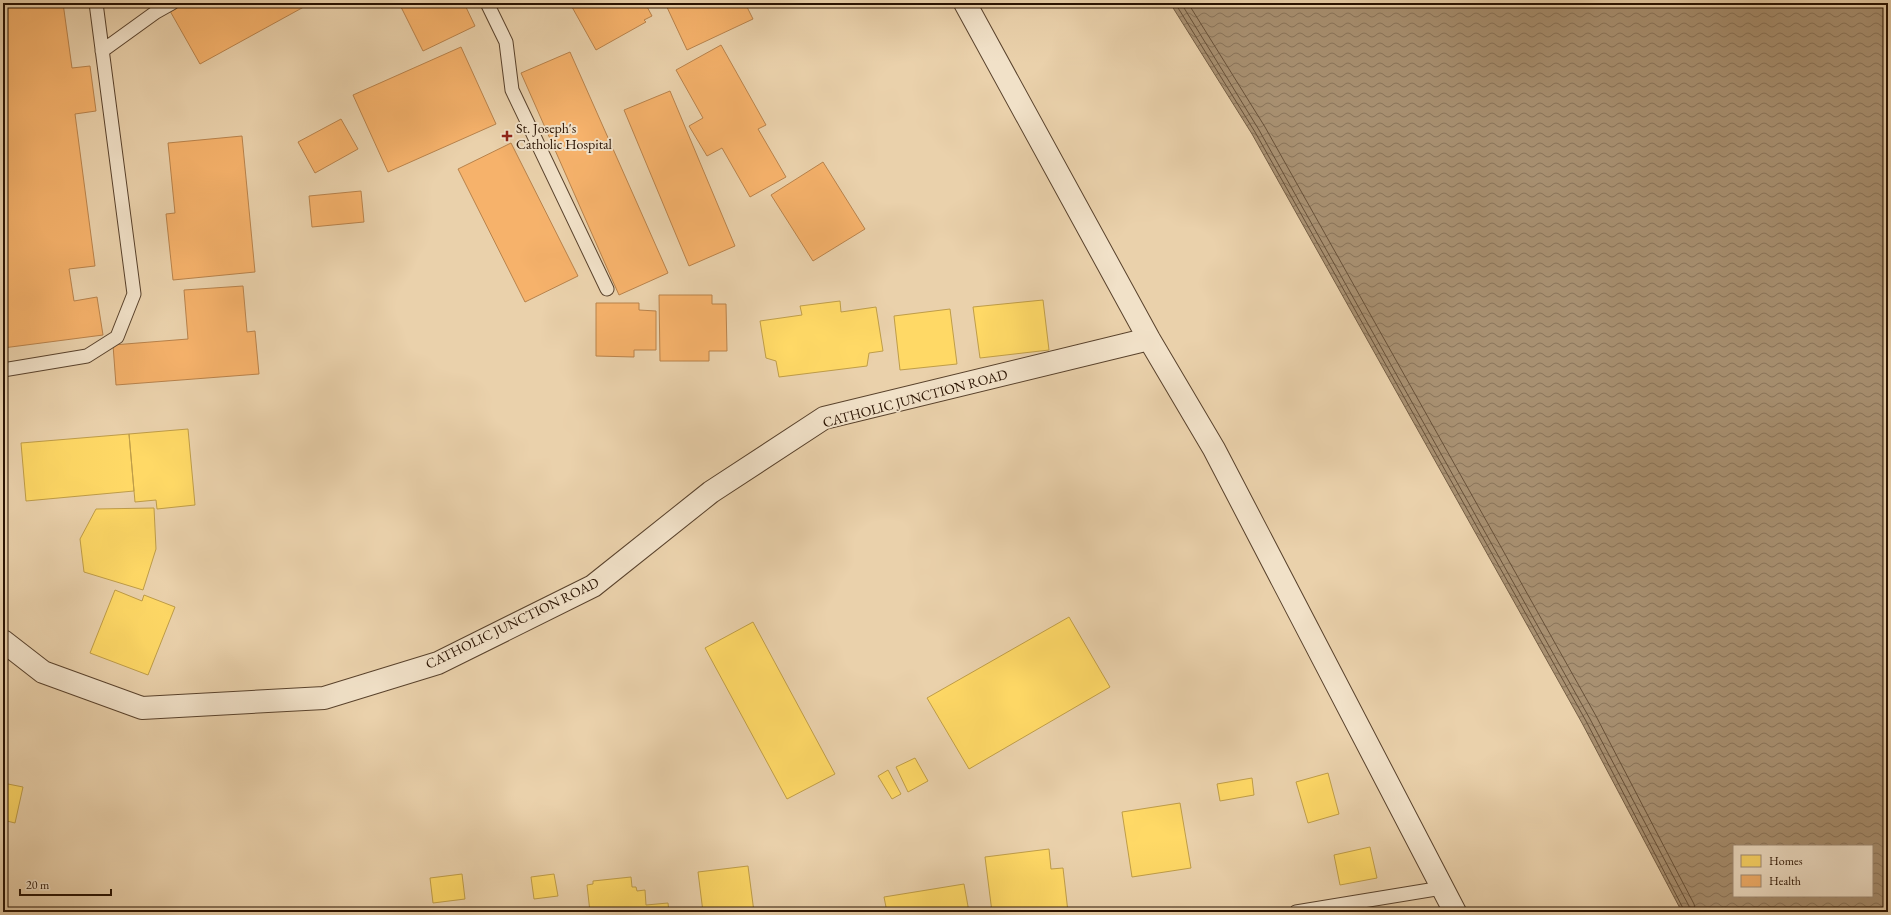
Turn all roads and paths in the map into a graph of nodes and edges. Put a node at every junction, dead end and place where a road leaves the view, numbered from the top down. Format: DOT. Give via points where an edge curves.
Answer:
graph roads {
  1 [pos="96,3"];
  2 [pos="172,3"];
  3 [pos="487,3"];
  4 [pos="965,3"];
  5 [pos="102,50"];
  6 [pos="607,289"];
  7 [pos="1149,338"];
  8 [pos="3,370"];
  9 [pos="3,641"];
  10 [pos="1442,888"];
  11 [pos="1296,912"];
  12 [pos="1454,912"];
  1 -- 5 [label="lane"];
  2 -- 5 [label="lane"];
  3 -- 6 [label="lane" via="506,42 512,90"];
  4 -- 7 [label="street"];
  5 -- 8 [label="lane" via="134,294 117,338 87,356"];
  7 -- 9 [label="street, CATHOLIC JUNCTION ROAD" via="824,418 711,492 593,586 438,663 324,698 142,708 43,672"];
  7 -- 10 [label="street" via="1214,449"];
  10 -- 11 [label="lane"];
  10 -- 12 [label="street"];
}
